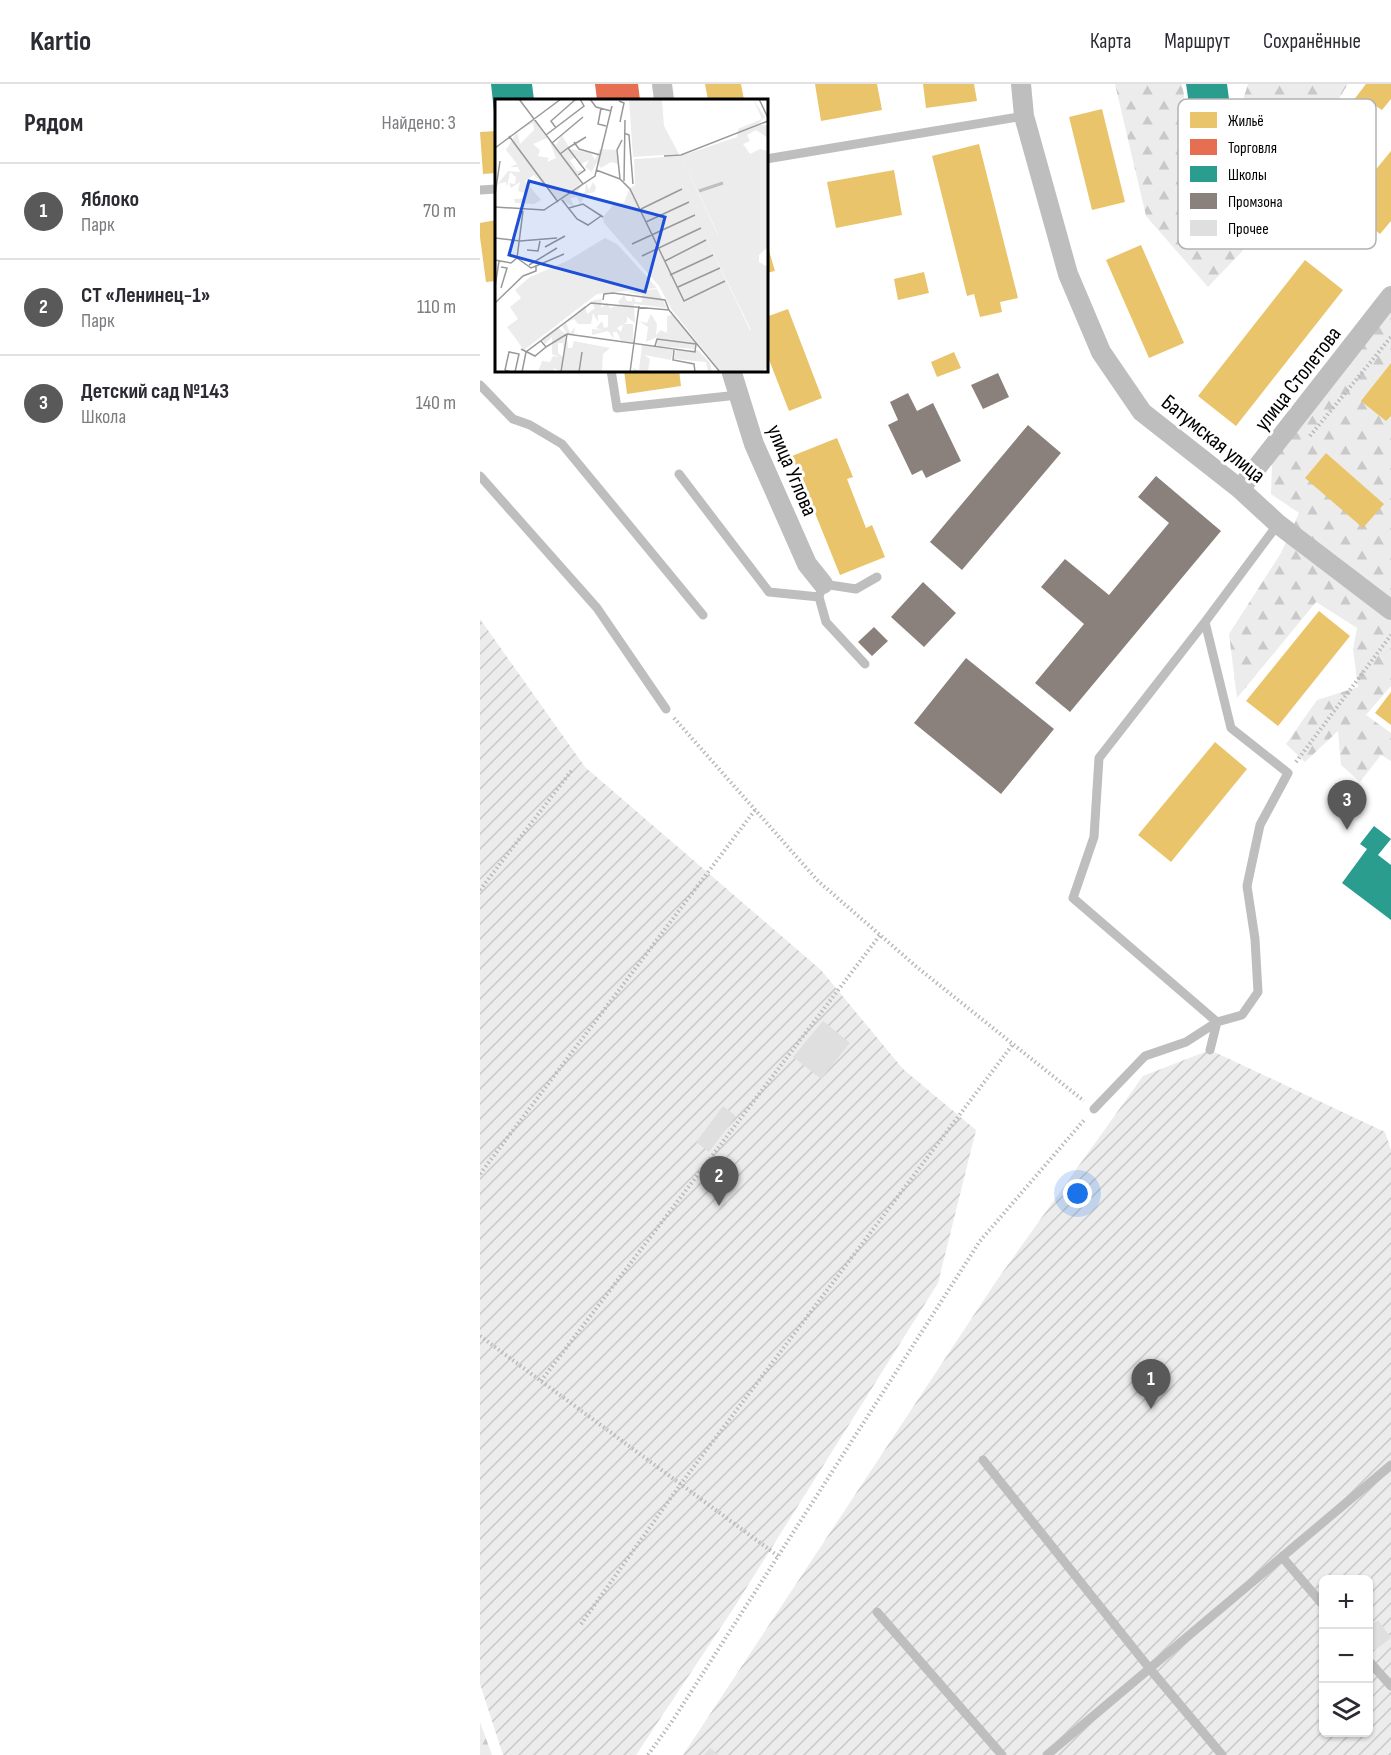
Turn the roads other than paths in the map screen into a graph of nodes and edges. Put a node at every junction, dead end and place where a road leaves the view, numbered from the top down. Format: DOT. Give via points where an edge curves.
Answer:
graph roads {
  1 [pos="662,84"];
  2 [pos="1021,84"];
  3 [pos="664,99"];
  4 [pos="1024,116"];
  5 [pos="768,159"];
  6 [pos="495,189"];
  7 [pos="480,190"];
  8 [pos="1391,296"];
  9 [pos="611,372"];
  10 [pos="732,372"];
  11 [pos="480,385"];
  12 [pos="738,395"];
  13 [pos="679,474"];
  14 [pos="480,476"];
  15 [pos="1240,489"];
  16 [pos="1278,524"];
  17 [pos="877,577"];
  18 [pos="821,590"];
  19 [pos="1391,610"];
  20 [pos="703,615"];
  21 [pos="1205,622"];
  22 [pos="865,664"];
  23 [pos="666,709"];
  24 [pos="1217,1022"];
  25 [pos="1210,1050"];
  26 [pos="1094,1109"];
  27 [pos="983,1460"];
  28 [pos="1391,1465"];
  29 [pos="1283,1558"];
  30 [pos="1319,1601"];
  31 [pos="877,1612"];
  32 [pos="1373,1666"];
  33 [pos="1150,1669"];
  34 [pos="1391,1686"];
  35 [pos="1002,1755"];
  36 [pos="1047,1755"];
  37 [pos="1222,1755"];
  1 -- 3 [label="street"];
  2 -- 4 [label="street, Батумская улица"];
  4 -- 5 [label="lane"];
  4 -- 15 [label="street, Батумская улица" via="1068,274 1101,352 1142,412"];
  6 -- 7 [label="lane"];
  8 -- 15 [label="street, улица Столетова"];
  9 -- 12 [label="lane" via="617,408"];
  10 -- 12 [label="street, улица Углова"];
  11 -- 20 [label="lane" via="513,419 562,444"];
  12 -- 18 [label="street, улица Углова" via="759,455"];
  13 -- 18 [label="lane" via="769,592"];
  14 -- 23 [label="lane" via="597,608"];
  15 -- 16 [label="street, Батумская улица"];
  16 -- 19 [label="street, Батумская улица"];
  16 -- 21 [label="lane"];
  17 -- 18 [label="lane" via="856,590"];
  18 -- 22 [label="lane" via="826,622"];
  21 -- 24 [label="lane" via="1231,728 1288,773 1260,825 1247,886 1258,992 1242,1015"];
  21 -- 24 [label="lane" via="1099,758 1094,837 1073,898"];
  24 -- 25 [label="lane"];
  24 -- 26 [label="lane" via="1186,1042 1145,1056"];
  27 -- 33 [label="lane"];
  28 -- 29 [label="lane"];
  29 -- 30 [label="lane"];
  29 -- 33 [label="lane"];
  31 -- 35 [label="lane"];
  32 -- 34 [label="lane"];
  33 -- 36 [label="lane"];
  33 -- 37 [label="lane"];
}
